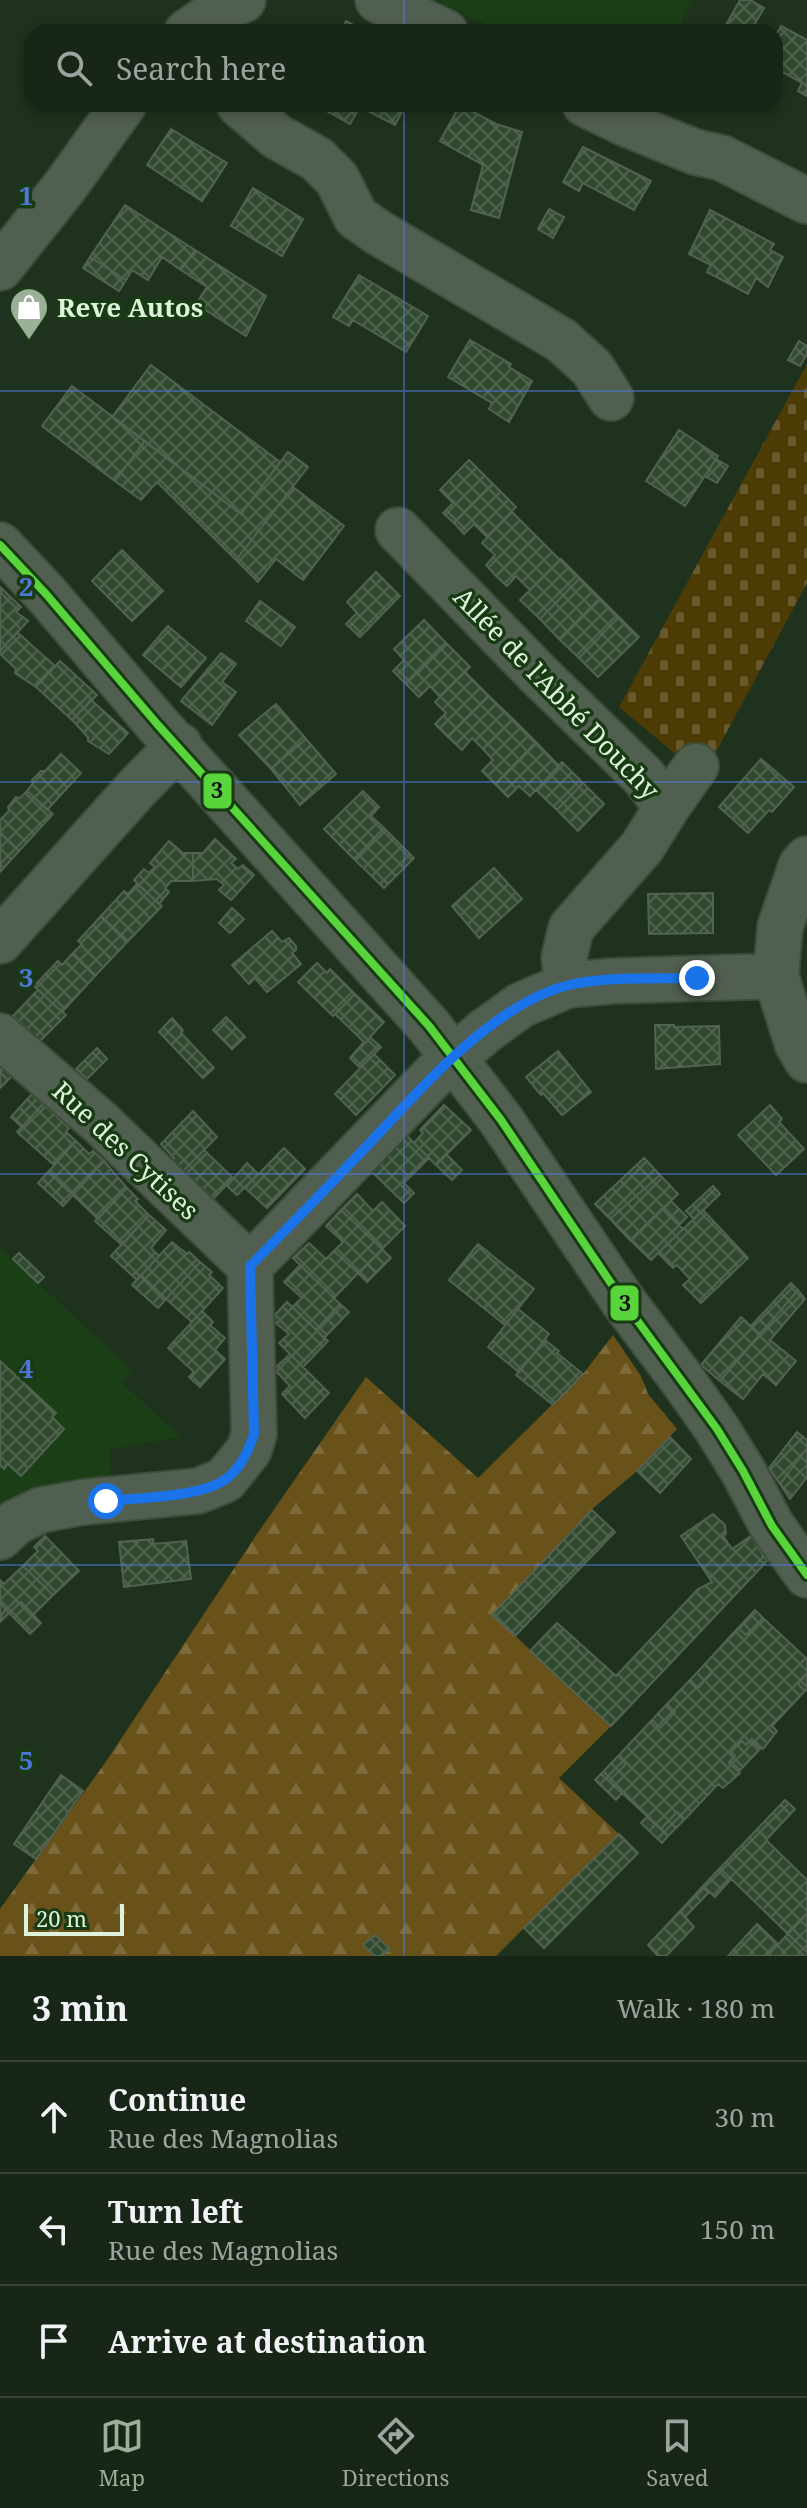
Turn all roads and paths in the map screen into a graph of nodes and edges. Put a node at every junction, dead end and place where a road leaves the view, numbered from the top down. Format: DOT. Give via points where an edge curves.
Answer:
graph roads {
  1 [pos="243,0"];
  2 [pos="378,0"];
  3 [pos="199,24"];
  4 [pos="428,24"];
  5 [pos="118,112"];
  6 [pos="248,112"];
  7 [pos="601,112"];
  8 [pos="807,201"];
  9 [pos="0,268"];
  10 [pos="611,398"];
  11 [pos="398,530"];
  12 [pos="0,545"];
  13 [pos="179,745"];
  14 [pos="696,766"];
  15 [pos="667,807"];
  16 [pos="807,859"];
  17 [pos="0,941"];
  18 [pos="776,976"];
  19 [pos="568,985"];
  20 [pos="0,1036"];
  21 [pos="454,1058"];
  22 [pos="807,1060"];
  23 [pos="250,1266"];
  24 [pos="0,1537"];
  25 [pos="807,1575"];
  1 -- 3 [label="street"];
  2 -- 4 [label="street"];
  5 -- 9 [label="street"];
  6 -- 10 [label="street" via="276,136 317,159 337,179 356,217 561,340 592,368"];
  7 -- 8 [label="street" via="695,152 722,158"];
  11 -- 15 [label="street, Allée de l'Abbé Douchy" via="643,776"];
  12 -- 13 [label="street"];
  13 -- 17 [label="street"];
  13 -- 21 [label="street"];
  14 -- 15 [label="street"];
  15 -- 19 [label="street, Allée de l'Abbé Douchy" via="642,847 571,928 564,958"];
  16 -- 18 [label="street" via="780,927"];
  18 -- 19 [label="street"];
  18 -- 22 [label="street"];
  19 -- 21 [label="street" via="521,1005"];
  20 -- 23 [label="street, Rue des Cytises" via="102,1124"];
  21 -- 23 [label="street"];
  21 -- 25 [label="street" via="717,1429 772,1526"];
  23 -- 24 [label="street" via="254,1434 249,1450 225,1480 198,1491 41,1510"];
}
